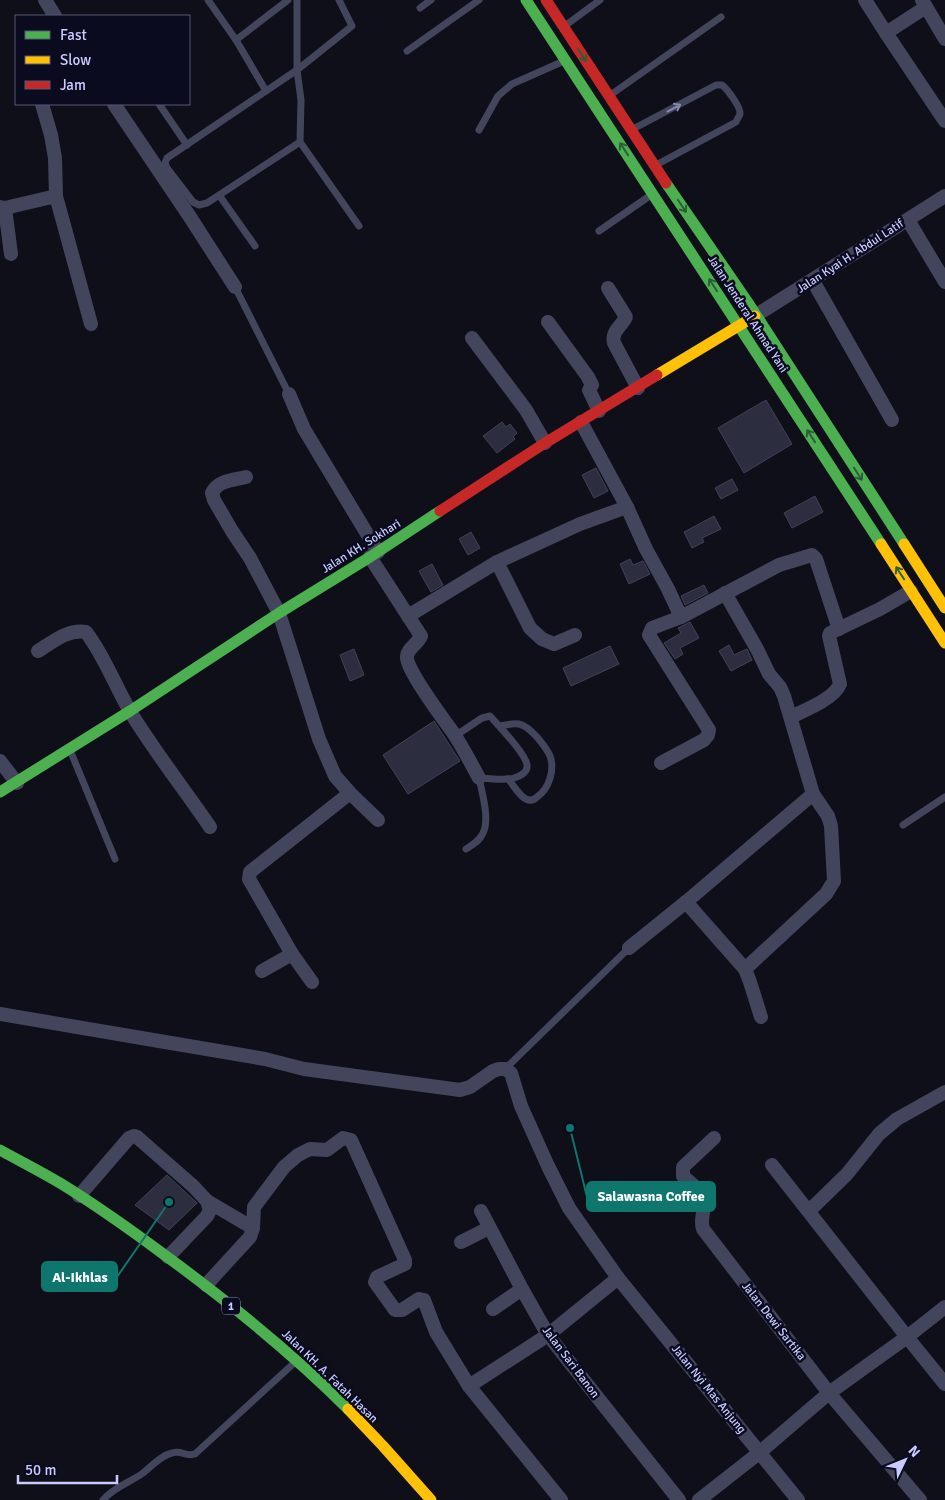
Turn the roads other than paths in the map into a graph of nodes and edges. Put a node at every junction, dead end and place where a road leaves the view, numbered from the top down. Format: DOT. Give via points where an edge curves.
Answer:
graph roads {
  1 [pos="45,0"];
  2 [pos="208,0"];
  3 [pos="288,0"];
  4 [pos="297,0"];
  5 [pos="339,0"];
  6 [pos="431,0"];
  7 [pos="479,0"];
  8 [pos="526,0"];
  9 [pos="546,0"];
  10 [pos="600,0"];
  11 [pos="865,0"];
  12 [pos="924,3"];
  13 [pos="420,8"];
  14 [pos="55,15"];
  15 [pos="721,17"];
  16 [pos="563,27"];
  17 [pos="886,33"];
  18 [pos="550,36"];
  19 [pos="945,39"];
  20 [pos="236,40"];
  21 [pos="407,52"];
  22 [pos="566,60"];
  23 [pos="297,70"];
  24 [pos="266,91"];
  25 [pos="609,96"];
  26 [pos="42,105"];
  27 [pos="115,105"];
  28 [pos="160,105"];
  29 [pos="941,106"];
  30 [pos="945,121"];
  31 [pos="479,130"];
  32 [pos="631,131"];
  33 [pos="300,142"];
  34 [pos="187,145"];
  35 [pos="655,166"];
  36 [pos="653,193"];
  37 [pos="219,195"];
  38 [pos="56,196"];
  39 [pos="945,196"];
  40 [pos="3,208"];
  41 [pos="908,220"];
  42 [pos="360,226"];
  43 [pos="599,231"];
  44 [pos="255,246"];
  45 [pos="11,254"];
  46 [pos="813,280"];
  47 [pos="945,282"];
  48 [pos="235,287"];
  49 [pos="608,288"];
  50 [pos="756,316"];
  51 [pos="548,322"];
  52 [pos="91,324"];
  53 [pos="740,325"];
  54 [pos="472,338"];
  55 [pos="638,388"];
  56 [pos="289,394"];
  57 [pos="599,411"];
  58 [pos="892,420"];
  59 [pos="581,422"];
  60 [pos="544,443"];
  61 [pos="246,477"];
  62 [pos="627,507"];
  63 [pos="374,555"];
  64 [pos="497,562"];
  65 [pos="911,591"];
  66 [pos="725,593"];
  67 [pos="945,608"];
  68 [pos="279,613"];
  69 [pos="408,616"];
  70 [pos="682,617"];
  71 [pos="838,628"];
  72 [pos="575,635"];
  73 [pos="945,643"];
  74 [pos="38,651"];
  75 [pos="130,711"];
  76 [pos="791,717"];
  77 [pos="500,726"];
  78 [pos="455,736"];
  79 [pos="69,750"];
  80 [pos="0,761"];
  81 [pos="661,763"];
  82 [pos="479,778"];
  83 [pos="508,779"];
  84 [pos="17,783"];
  85 [pos="0,792"];
  86 [pos="350,794"];
  87 [pos="813,794"];
  88 [pos="945,797"];
  89 [pos="378,820"];
  90 [pos="903,825"];
  91 [pos="210,827"];
  92 [pos="466,848"];
  93 [pos="115,859"];
  94 [pos="686,902"];
  95 [pos="629,948"];
  96 [pos="292,954"];
  97 [pos="745,970"];
  98 [pos="262,971"];
  99 [pos="312,982"];
  100 [pos="0,1014"];
  101 [pos="761,1017"];
  102 [pos="505,1069"];
  103 [pos="945,1092"];
  104 [pos="714,1138"];
  105 [pos="0,1150"];
  106 [pos="772,1165"];
  107 [pos="79,1196"];
  108 [pos="207,1201"];
  109 [pos="481,1211"];
  110 [pos="809,1211"];
  111 [pos="253,1228"];
  112 [pos="489,1228"];
  113 [pos="461,1242"];
  114 [pos="168,1257"];
  115 [pos="618,1278"];
  116 [pos="206,1285"];
  117 [pos="522,1289"];
  118 [pos="945,1307"];
  119 [pos="493,1309"];
  120 [pos="548,1335"];
  121 [pos="906,1337"];
  122 [pos="297,1361"];
  123 [pos="945,1384"];
  124 [pos="469,1386"];
  125 [pos="829,1393"];
  126 [pos="759,1453"];
  127 [pos="103,1500"];
  128 [pos="431,1500"];
  129 [pos="561,1500"];
  130 [pos="679,1500"];
  131 [pos="699,1500"];
  132 [pos="798,1500"];
  133 [pos="920,1500"];
  1 -- 14 [label="street"];
  2 -- 20 [label="lane"];
  3 -- 20 [label="lane"];
  4 -- 23 [label="lane"];
  5 -- 23 [label="lane" via="352,26"];
  6 -- 13 [label="lane"];
  7 -- 21 [label="lane"];
  8 -- 18 [label="main road, Jalan Jenderal Ahmad Yani"];
  9 -- 16 [label="main road, Jalan Jenderal Ahmad Yani"];
  10 -- 16 [label="lane"];
  11 -- 17 [label="street"];
  12 -- 17 [label="street"];
  12 -- 19 [label="street"];
  15 -- 25 [label="lane"];
  16 -- 18 [label="lane"];
  16 -- 25 [label="main road, Jalan Jenderal Ahmad Yani, one-way"];
  17 -- 29 [label="street"];
  18 -- 22 [label="main road, Jalan Jenderal Ahmad Yani"];
  20 -- 24 [label="lane"];
  22 -- 31 [label="lane" via="512,84 498,96"];
  36 -- 22 [label="main road, Jalan Jenderal Ahmad Yani, one-way"];
  23 -- 24 [label="lane"];
  23 -- 33 [label="lane" via="301,100"];
  24 -- 34 [label="lane"];
  25 -- 32 [label="main road, Jalan Jenderal Ahmad Yani"];
  26 -- 38 [label="street" via="55,158"];
  27 -- 48 [label="street"];
  28 -- 34 [label="lane"];
  29 -- 30 [label="street"];
  32 -- 35 [label="main road, Jalan Jenderal Ahmad Yani"];
  32 -- 35 [label="lane, one-way" via="716,86 722,85 727,89 740,111 736,122"];
  33 -- 37 [label="lane"];
  33 -- 42 [label="lane"];
  34 -- 37 [label="lane" via="167,158 167,168 192,202 199,205 208,203"];
  35 -- 50 [label="main road, Jalan Jenderal Ahmad Yani, one-way"];
  36 -- 43 [label="lane"];
  53 -- 36 [label="main road, Jalan Jenderal Ahmad Yani, one-way"];
  37 -- 44 [label="lane"];
  38 -- 40 [label="street"];
  38 -- 52 [label="street"];
  39 -- 41 [label="street, Jalan Kyai H. Abdul Latif"];
  40 -- 45 [label="street"];
  41 -- 46 [label="street, Jalan Kyai H. Abdul Latif"];
  41 -- 47 [label="street"];
  46 -- 50 [label="street, Jalan Kyai H. Abdul Latif"];
  46 -- 58 [label="street"];
  48 -- 56 [label="lane"];
  49 -- 55 [label="street" via="626,317 617,328 614,343"];
  50 -- 53 [label="main road, Jalan KH. Sokhari"];
  50 -- 67 [label="main road, Jalan Jenderal Ahmad Yani, one-way"];
  51 -- 57 [label="street" via="588,377 592,386 590,394"];
  53 -- 55 [label="main road, Jalan KH. Sokhari"];
  65 -- 53 [label="main road, Jalan Jenderal Ahmad Yani, one-way"];
  54 -- 60 [label="street" via="526,410"];
  55 -- 57 [label="main road, Jalan KH. Sokhari"];
  56 -- 63 [label="street" via="304,429"];
  57 -- 59 [label="main road, Jalan KH. Sokhari"];
  59 -- 60 [label="main road, Jalan KH. Sokhari"];
  59 -- 62 [label="street"];
  60 -- 63 [label="main road, Jalan KH. Sokhari"];
  61 -- 68 [label="street" via="222,483 212,493"];
  62 -- 64 [label="street" via="580,524"];
  62 -- 70 [label="street"];
  63 -- 68 [label="main road, Jalan KH. Sokhari"];
  63 -- 69 [label="street"];
  64 -- 69 [label="street"];
  64 -- 72 [label="street" via="530,628 554,644"];
  65 -- 71 [label="street" via="880,610"];
  65 -- 73 [label="main road, Jalan Jenderal Ahmad Yani"];
  66 -- 70 [label="street"];
  66 -- 71 [label="street" via="779,565 812,556 816,559"];
  66 -- 76 [label="street" via="780,686"];
  68 -- 75 [label="main road, Jalan KH. Sokhari"];
  68 -- 86 [label="street" via="319,739 335,776"];
  69 -- 78 [label="street" via="421,636 407,658 411,671"];
  70 -- 81 [label="street" via="654,626 650,635 709,730 704,740"];
  71 -- 76 [label="street" via="829,636 840,684 838,689"];
  74 -- 75 [label="street" via="69,632 86,632"];
  75 -- 79 [label="main road, Jalan KH. Sokhari"];
  75 -- 91 [label="street"];
  76 -- 87 [label="street"];
  77 -- 78 [label="lane" via="490,716"];
  77 -- 83 [label="lane" via="527,766 523,774"];
  77 -- 83 [label="lane" via="521,724 540,741 551,758 549,783 533,800 526,799"];
  78 -- 82 [label="street"];
  79 -- 84 [label="main road, Jalan KH. Sokhari"];
  79 -- 93 [label="lane"];
  80 -- 84 [label="street"];
  82 -- 83 [label="lane"];
  82 -- 92 [label="lane" via="486,821 484,832 477,842"];
  84 -- 85 [label="main road, Jalan KH. Sokhari"];
  86 -- 89 [label="street"];
  86 -- 96 [label="street" via="250,872 249,879"];
  87 -- 94 [label="street"];
  87 -- 97 [label="street" via="831,826 834,881 826,894"];
  88 -- 90 [label="lane"];
  94 -- 95 [label="street"];
  94 -- 97 [label="street"];
  95 -- 102 [label="lane"];
  96 -- 98 [label="street"];
  96 -- 99 [label="street"];
  97 -- 101 [label="street"];
  100 -- 102 [label="street" via="313,1070 460,1090 493,1071"];
  102 -- 115 [label="street, Jalan Nyi Mas Anjung" via="510,1073 521,1106 569,1208"];
  103 -- 110 [label="street" via="897,1119 879,1134 847,1174"];
  104 -- 125 [label="street, Jalan Dewi Sartika" via="682,1171 704,1200 703,1229"];
  105 -- 107 [label="main road, Jalan KH. A. Fatah Hasan / 1"];
  106 -- 110 [label="street"];
  107 -- 108 [label="street" via="134,1136"];
  107 -- 114 [label="main road, Jalan KH. A. Fatah Hasan / 1"];
  108 -- 111 [label="street"];
  108 -- 114 [label="street" via="210,1210 207,1216"];
  109 -- 112 [label="street, Jalan Sari Banon"];
  110 -- 121 [label="street"];
  111 -- 116 [label="street" via="250,1237"];
  111 -- 124 [label="street" via="254,1207 284,1167 310,1149 327,1150 343,1138 351,1140 405,1260 405,1264 377,1277 376,1282 395,1310 402,1310 419,1299 424,1300 436,1332"];
  112 -- 113 [label="street"];
  112 -- 117 [label="street, Jalan Sari Banon"];
  114 -- 116 [label="main road, Jalan KH. A. Fatah Hasan / 1"];
  115 -- 120 [label="street"];
  115 -- 126 [label="street, Jalan Nyi Mas Anjung"];
  116 -- 122 [label="main road, Jalan KH. A. Fatah Hasan / 1"];
  117 -- 119 [label="street"];
  117 -- 120 [label="street, Jalan Sari Banon"];
  118 -- 121 [label="street"];
  120 -- 124 [label="street"];
  120 -- 130 [label="street, Jalan Sari Banon"];
  121 -- 123 [label="street"];
  121 -- 125 [label="street"];
  122 -- 127 [label="lane" via="195,1454 171,1453"];
  122 -- 128 [label="main road, Jalan KH. A. Fatah Hasan / 1" via="347,1409"];
  124 -- 129 [label="street"];
  125 -- 126 [label="street"];
  125 -- 133 [label="street, Jalan Dewi Sartika"];
  126 -- 131 [label="street"];
  126 -- 132 [label="street, Jalan Nyi Mas Anjung"];
}
